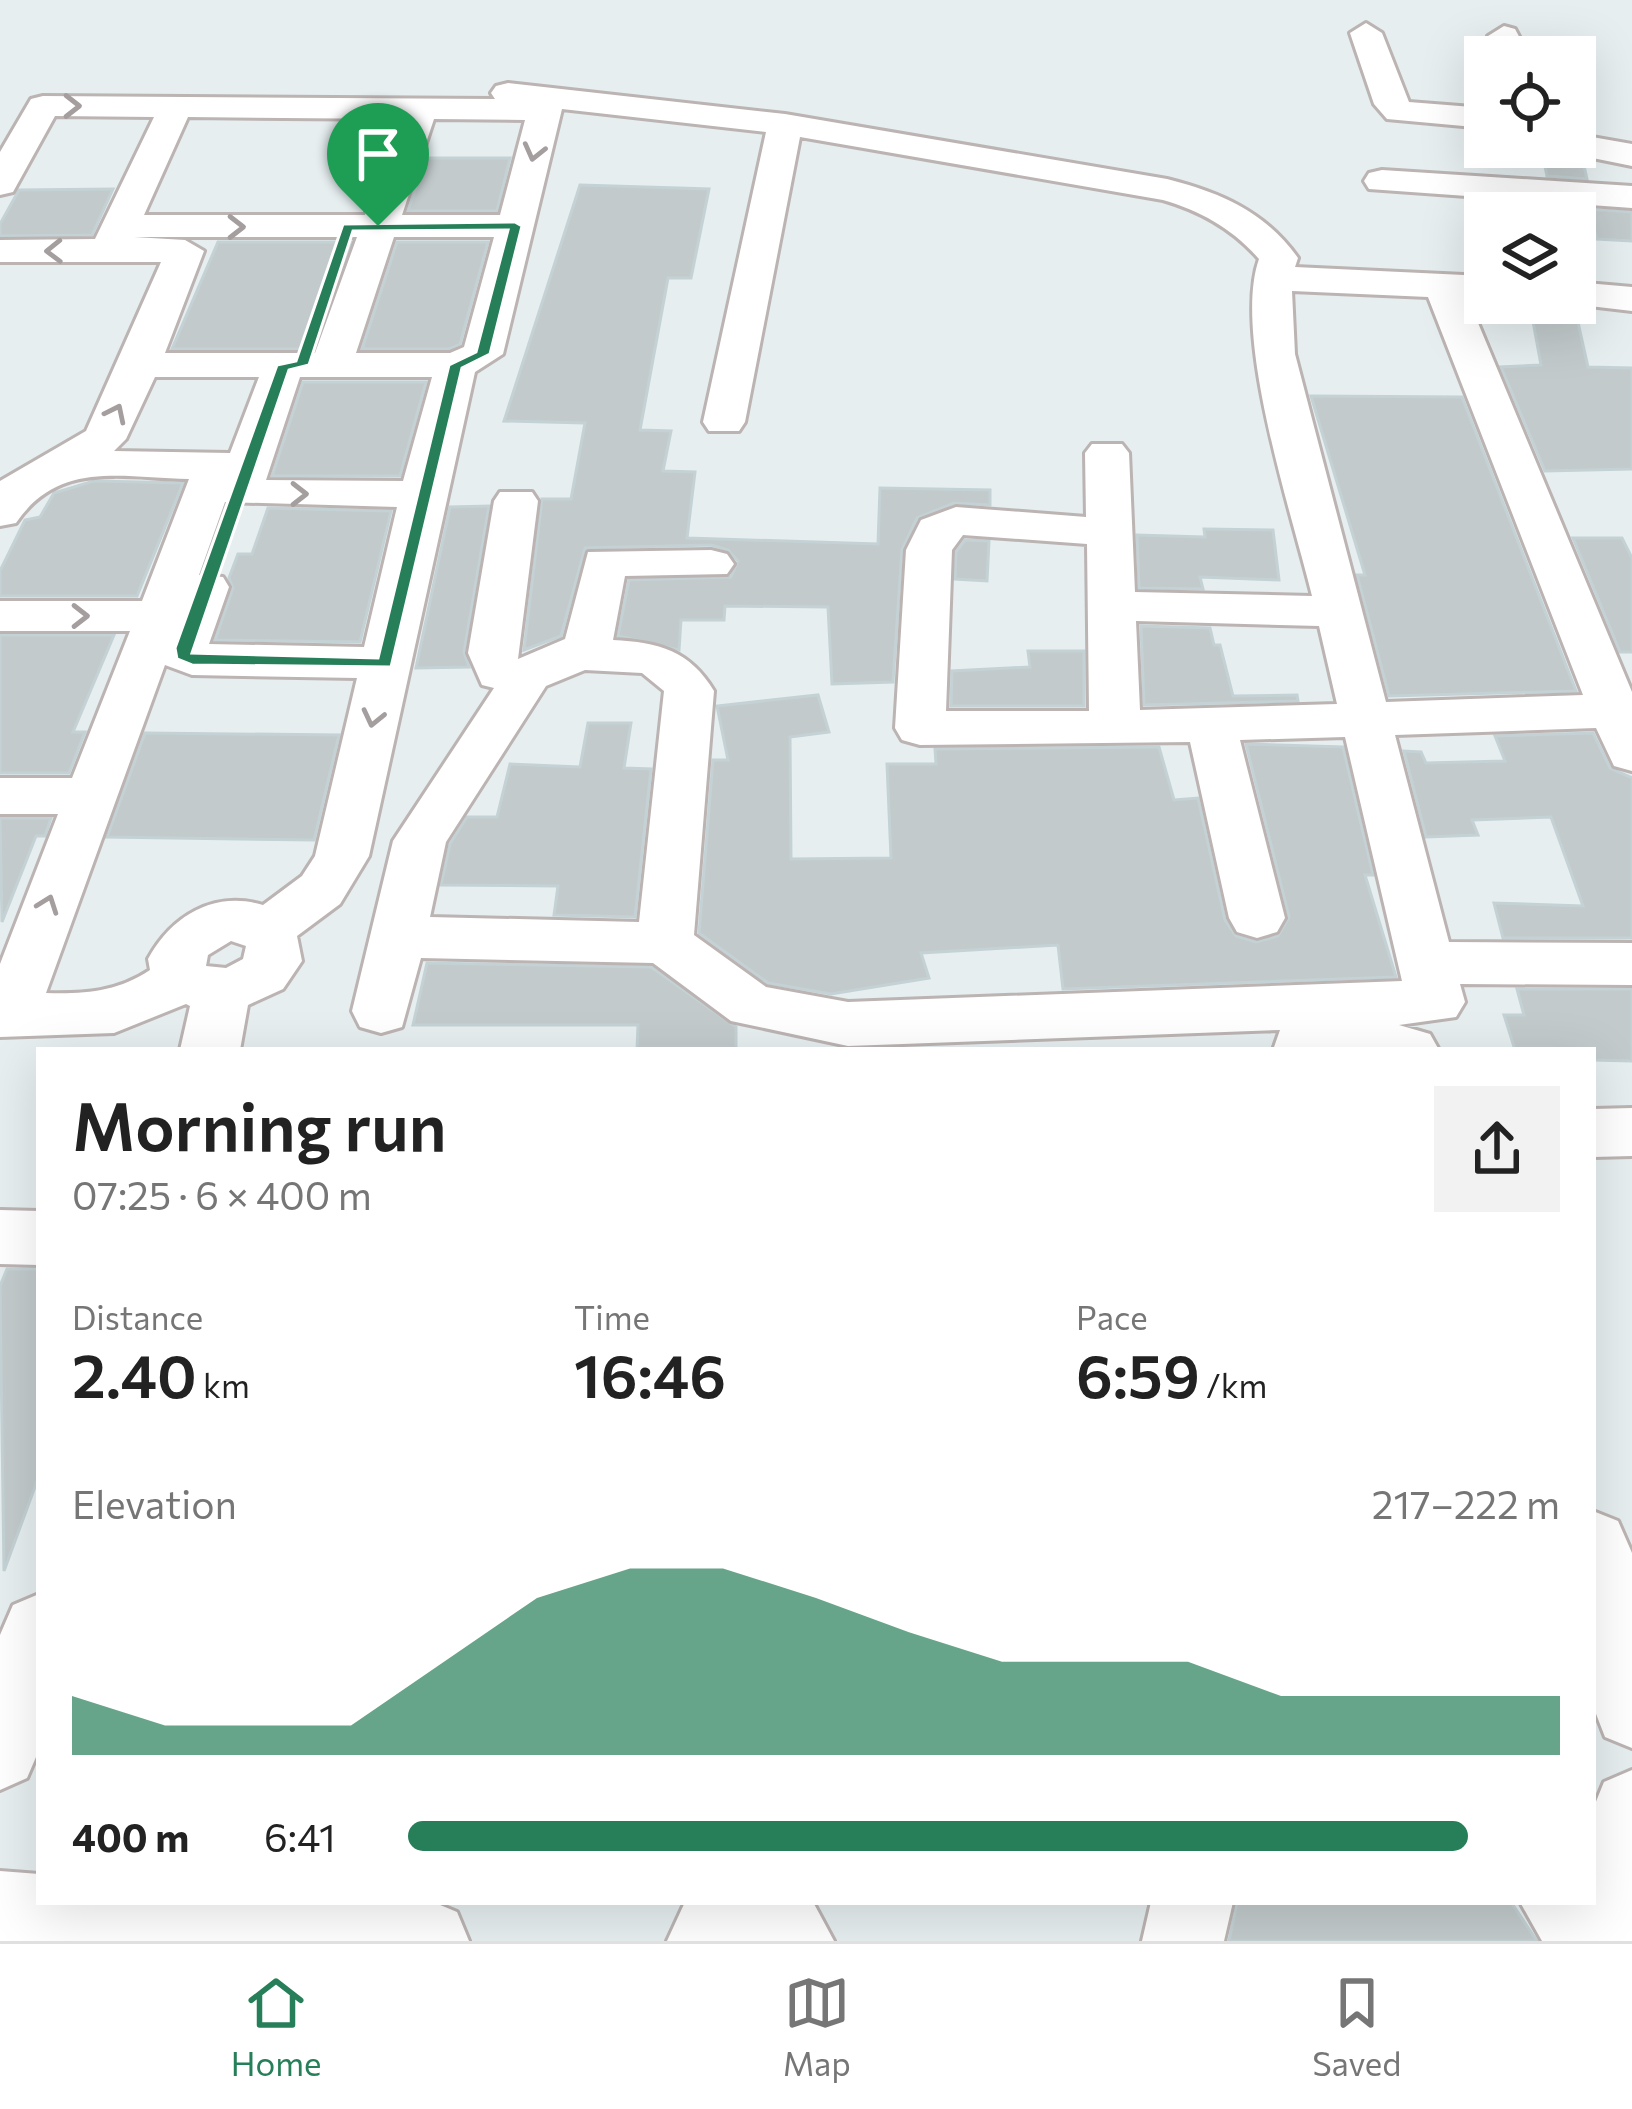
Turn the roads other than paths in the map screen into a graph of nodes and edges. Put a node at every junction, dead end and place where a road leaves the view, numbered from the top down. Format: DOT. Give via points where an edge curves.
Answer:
graph roads {
  1 [pos="1366,33"];
  2 [pos="172,94"];
  3 [pos="415,99"];
  4 [pos="1464,117"];
  5 [pos="785,124"];
  6 [pos="1596,149"];
  7 [pos="1632,155"];
  8 [pos="1382,181"];
  9 [pos="0,184"];
  10 [pos="1632,197"];
  11 [pos="372,217"];
  12 [pos="120,224"];
  13 [pos="515,226"];
  14 [pos="0,251"];
  15 [pos="1273,278"];
  16 [pos="1464,286"];
  17 [pos="1596,296"];
  18 [pos="1632,298"];
  19 [pos="1478,324"];
  20 [pos="140,364"];
  21 [pos="305,365"];
  22 [pos="456,365"];
  23 [pos="724,422"];
  24 [pos="1107,453"];
  25 [pos="58,464"];
  26 [pos="235,474"];
  27 [pos="422,494"];
  28 [pos="516,501"];
  29 [pos="0,512"];
  30 [pos="1109,532"];
  31 [pos="711,564"];
  32 [pos="1112,607"];
  33 [pos="1341,612"];
  34 [pos="0,616"];
  35 [pos="160,616"];
  36 [pos="579,654"];
  37 [pos="385,663"];
  38 [pos="528,675"];
  39 [pos="1368,720"];
  40 [pos="1211,724"];
  41 [pos="1627,725"];
  42 [pos="1115,728"];
  43 [pos="0,796"];
  44 [pos="90,796"];
  45 [pos="1257,918"];
  46 [pos="397,937"];
  47 [pos="665,943"];
  48 [pos="1427,963"];
  49 [pos="1632,964"];
  50 [pos="201,985"];
  51 [pos="381,1011"];
  52 [pos="4,1015"];
  53 [pos="851,1037"];
  54 [pos="209,1047"];
  55 [pos="1279,1047"];
  56 [pos="1394,1047"];
  57 [pos="1632,1132"];
  58 [pos="1596,1133"];
  59 [pos="0,1237"];
  60 [pos="36,1238"];
  61 [pos="1611,1572"];
  62 [pos="36,1639"];
  63 [pos="1632,1710"];
  64 [pos="0,1751"];
  65 [pos="1632,1785"];
  66 [pos="1596,1787"];
  67 [pos="1632,1810"];
  68 [pos="1596,1891"];
  69 [pos="1191,1905"];
  70 [pos="0,1912"];
  71 [pos="335,1926"];
  72 [pos="428,1941"];
  73 [pos="1183,1941"];
  1 -- 4 [label="street" via="1400,112"];
  2 -- 3 [label="street"];
  2 -- 3 [label="street" via="336,108"];
  9 -- 2 [label="street, one-way" via="43,106"];
  2 -- 12 [label="street"];
  3 -- 5 [label="street" via="521,94"];
  3 -- 11 [label="street"];
  3 -- 13 [label="street, one-way" via="545,110"];
  5 -- 15 [label="street" via="1195,197 1255,227 1279,258"];
  5 -- 23 [label="street"];
  6 -- 7 [label="street"];
  8 -- 10 [label="street"];
  12 -- 11 [label="street, one-way"];
  11 -- 12 [label="street"];
  11 -- 13 [label="street"];
  11 -- 21 [label="street"];
  12 -- 14 [label="street, one-way"];
  12 -- 20 [label="street" via="185,251"];
  13 -- 22 [label="street" via="483,354"];
  15 -- 16 [label="street"];
  15 -- 33 [label="street" via="1276,354"];
  17 -- 18 [label="street"];
  19 -- 41 [label="street"];
  20 -- 21 [label="street"];
  25 -- 20 [label="street, one-way" via="104,439"];
  21 -- 22 [label="street"];
  21 -- 26 [label="street"];
  22 -- 27 [label="street"];
  24 -- 30 [label="street"];
  25 -- 26 [label="street"];
  25 -- 29 [label="street" via="9,494"];
  26 -- 27 [label="street, one-way"];
  26 -- 35 [label="street"];
  26 -- 37 [label="street" via="183,656"];
  27 -- 37 [label="street"];
  28 -- 38 [label="street" via="492,652 499,674"];
  30 -- 32 [label="street"];
  30 -- 42 [label="street" via="956,521 937,530 929,550 920,728"];
  31 -- 36 [label="street" via="604,562"];
  32 -- 33 [label="street"];
  32 -- 42 [label="street"];
  33 -- 39 [label="street"];
  34 -- 35 [label="street, one-way"];
  35 -- 44 [label="street"];
  36 -- 38 [label="street"];
  36 -- 47 [label="street" via="665,660 689,691"];
  37 -- 50 [label="street, one-way" via="333,881 267,928 243,919 214,922 188,937 176,959"];
  38 -- 46 [label="street" via="420,841"];
  39 -- 40 [label="street"];
  39 -- 41 [label="street"];
  39 -- 48 [label="street"];
  40 -- 42 [label="street"];
  40 -- 45 [label="street"];
  43 -- 44 [label="street"];
  52 -- 44 [label="street, one-way"];
  46 -- 47 [label="street"];
  46 -- 51 [label="street"];
  47 -- 53 [label="street" via="751,1006"];
  48 -- 49 [label="street"];
  48 -- 53 [label="street" via="1436,1002"];
  50 -- 52 [label="street" via="64,1020"];
  50 -- 54 [label="street"];
  55 -- 56 [label="street"];
  57 -- 58 [label="street"];
  59 -- 60 [label="street"];
  61 -- 63 [label="street"];
  62 -- 64 [label="street"];
  65 -- 66 [label="street"];
  67 -- 68 [label="street" via="1625,1841"];
  69 -- 73 [label="street"];
  70 -- 71 [label="street"];
  71 -- 72 [label="street"];
}
